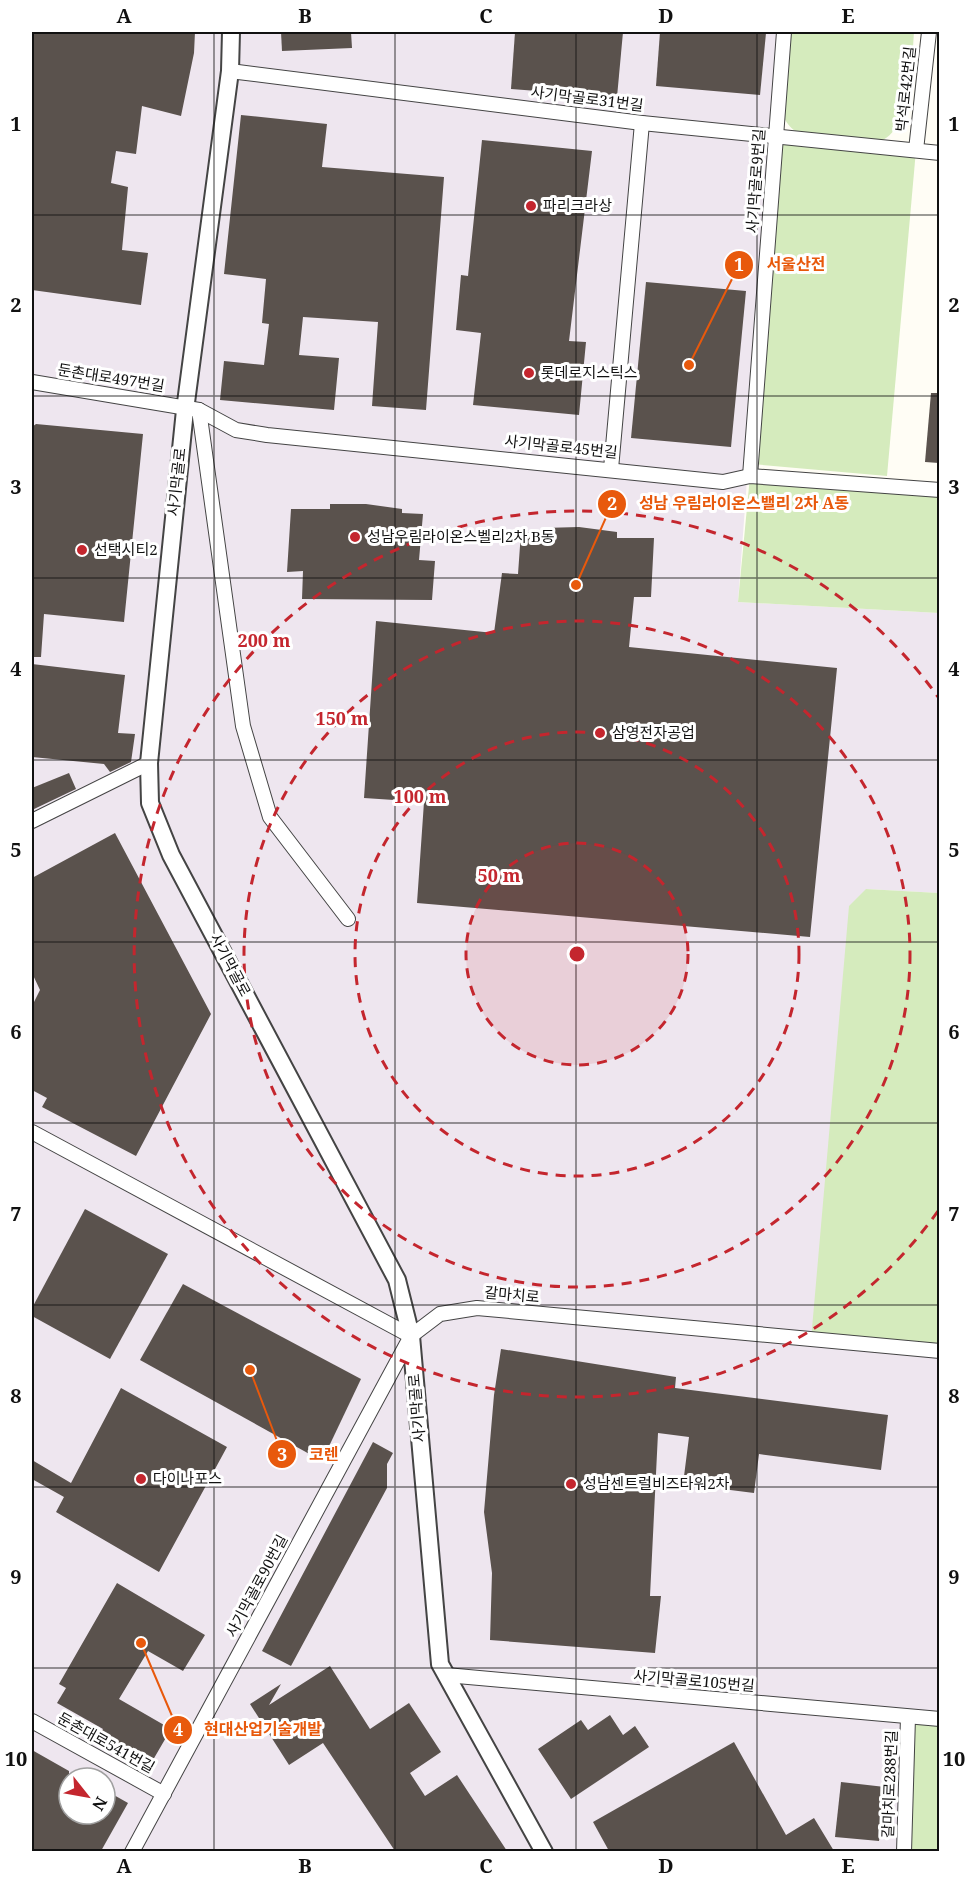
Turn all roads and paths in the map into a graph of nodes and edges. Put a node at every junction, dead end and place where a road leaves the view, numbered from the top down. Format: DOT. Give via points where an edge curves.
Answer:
graph roads {
  1 [pos="231,32"];
  2 [pos="784,32"];
  3 [pos="929,32"];
  4 [pos="230,71"];
  5 [pos="642,123"];
  6 [pos="776,138"];
  7 [pos="916,150"];
  8 [pos="939,153"];
  9 [pos="32,382"];
  10 [pos="192,409"];
  11 [pos="611,469"];
  12 [pos="750,476"];
  13 [pos="939,490"];
  14 [pos="149,763"];
  15 [pos="32,821"];
  16 [pos="348,919"];
  17 [pos="32,1132"];
  18 [pos="411,1336"];
  19 [pos="939,1352"];
  20 [pos="446,1675"];
  21 [pos="908,1716"];
  22 [pos="939,1719"];
  23 [pos="32,1721"];
  24 [pos="164,1794"];
  25 [pos="132,1851"];
  26 [pos="544,1851"];
  27 [pos="904,1851"];
  1 -- 4 [label="street, 사기막골로"];
  2 -- 6 [label="street, 사기막골로9번길"];
  3 -- 7 [label="street, 박석로42번길"];
  4 -- 5 [label="street, 사기막골로31번길"];
  4 -- 10 [label="street, 사기막골로"];
  5 -- 6 [label="street, 사기막골로31번길"];
  5 -- 11 [label="street"];
  6 -- 7 [label="street, 사기막골로31번길"];
  6 -- 12 [label="street, 사기막골로9번길"];
  7 -- 8 [label="street, 사기막골로31번길"];
  9 -- 10 [label="street, 둔촌대로497번길"];
  10 -- 11 [label="street, 사기막골로45번길" via="236,430 267,435"];
  10 -- 14 [label="street, 사기막골로"];
  10 -- 16 [label="street" via="246,737 270,816"];
  11 -- 12 [label="street, 사기막골로45번길" via="723,482"];
  12 -- 13 [label="street, 사기막골로45번길"];
  14 -- 15 [label="street"];
  14 -- 18 [label="street, 사기막골로" via="150,803 171,855 397,1280"];
  17 -- 18 [label="street"];
  18 -- 19 [label="street, 갈마치로" via="440,1314 477,1308"];
  18 -- 20 [label="street, 사기막골로" via="440,1664"];
  18 -- 24 [label="street, 사기막골로90번길"];
  20 -- 21 [label="street, 사기막골로105번길"];
  20 -- 26 [label="street, 사기막골로"];
  21 -- 22 [label="street, 사기막골로105번길"];
  21 -- 27 [label="street, 갈마치로288번길"];
  23 -- 24 [label="street, 둔촌대로541번길"];
  24 -- 25 [label="street, 사기막골로90번길"];
}
